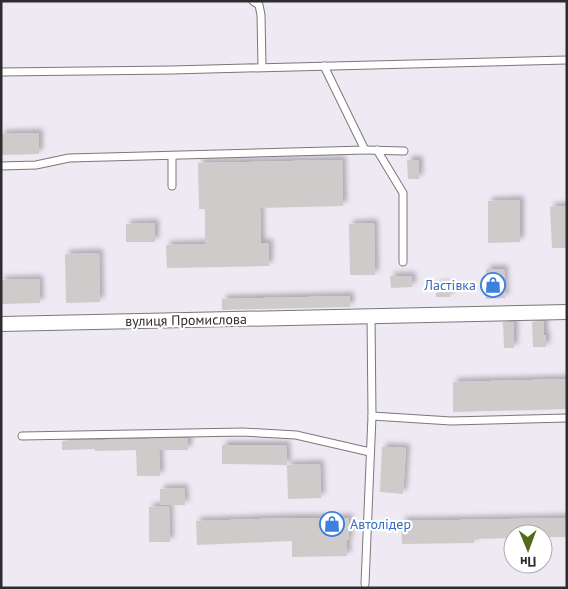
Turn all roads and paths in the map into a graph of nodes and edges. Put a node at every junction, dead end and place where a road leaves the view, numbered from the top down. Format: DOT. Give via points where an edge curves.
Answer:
graph roads {
  1 [pos="253,1"];
  2 [pos="567,60"];
  3 [pos="324,66"];
  4 [pos="262,68"];
  5 [pos="1,72"];
  6 [pos="364,150"];
  7 [pos="377,150"];
  8 [pos="404,151"];
  9 [pos="172,156"];
  10 [pos="1,166"];
  11 [pos="172,186"];
  12 [pos="403,262"];
  13 [pos="567,312"];
  14 [pos="371,316"];
  15 [pos="1,324"];
  16 [pos="372,416"];
  17 [pos="567,418"];
  18 [pos="22,436"];
  19 [pos="370,452"];
  20 [pos="365,584"];
  1 -- 4 [label="lane" via="259,5 261,15"];
  2 -- 3 [label="lane"];
  3 -- 4 [label="lane"];
  3 -- 6 [label="lane"];
  4 -- 5 [label="lane"];
  6 -- 7 [label="lane"];
  6 -- 9 [label="lane"];
  7 -- 8 [label="lane"];
  7 -- 12 [label="lane" via="403,193"];
  9 -- 10 [label="lane" via="69,158 36,165"];
  9 -- 11 [label="lane"];
  13 -- 14 [label="street, вулиця Промислова"];
  14 -- 15 [label="street, вулиця Промислова"];
  14 -- 16 [label="lane"];
  16 -- 17 [label="lane" via="451,421"];
  16 -- 19 [label="lane"];
  18 -- 19 [label="lane" via="243,432 296,435"];
  19 -- 20 [label="lane"];
}
